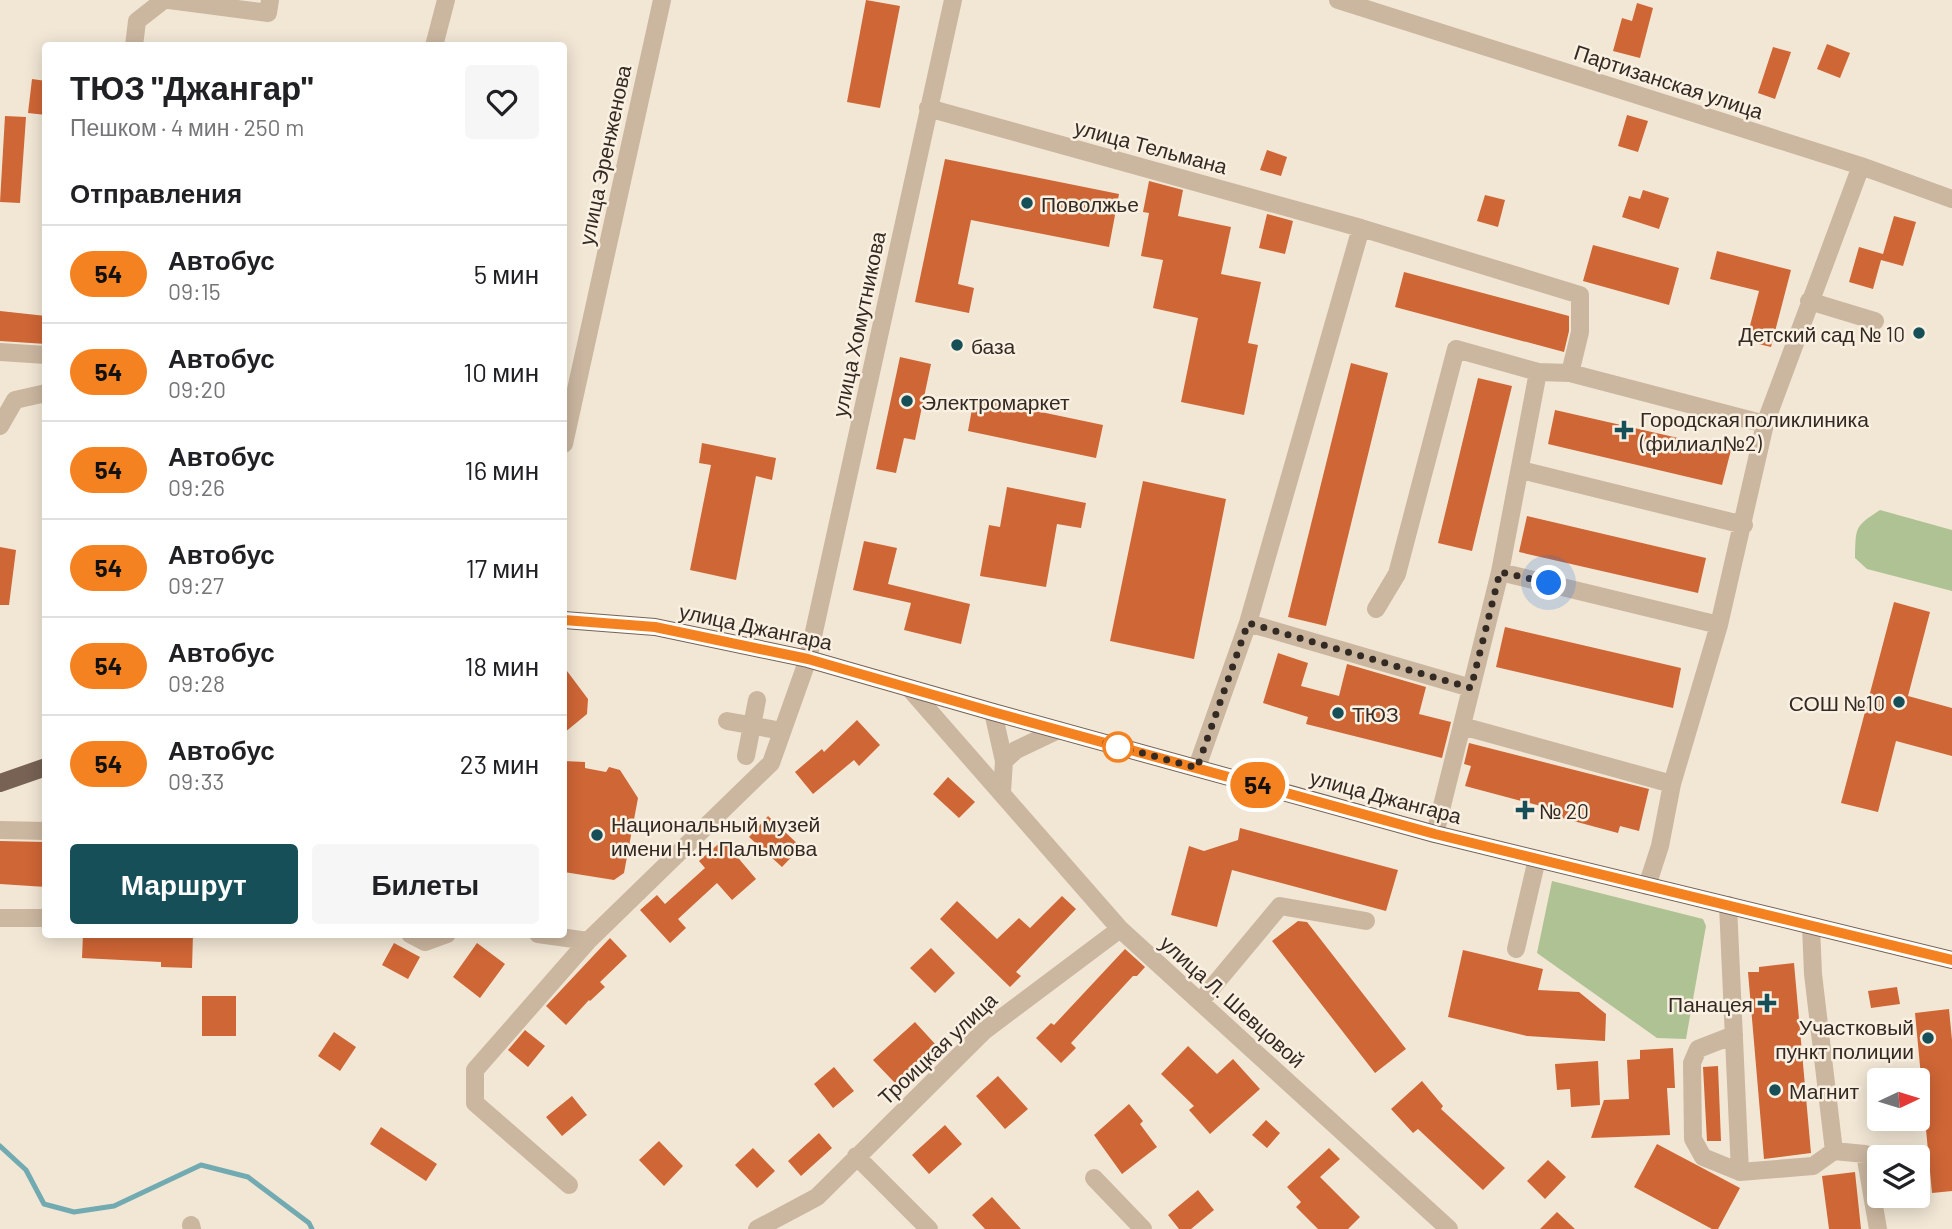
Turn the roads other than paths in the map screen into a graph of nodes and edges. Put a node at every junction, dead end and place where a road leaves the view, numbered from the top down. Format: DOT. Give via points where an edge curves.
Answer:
graph roads {
  1 [pos="166,0"];
  2 [pos="270,0"];
  3 [pos="446,0"];
  4 [pos="662,0"];
  5 [pos="953,0"];
  6 [pos="1338,0"];
  7 [pos="1374,4"];
  8 [pos="134,42"];
  9 [pos="435,42"];
  10 [pos="928,108"];
  11 [pos="1861,166"];
  12 [pos="1952,199"];
  13 [pos="1362,228"];
  14 [pos="1809,301"];
  15 [pos="1875,321"];
  16 [pos="0,352"];
  17 [pos="42,355"];
  18 [pos="1538,372"];
  19 [pos="1570,373"];
  20 [pos="42,394"];
  21 [pos="1765,424"];
  22 [pos="0,426"];
  23 [pos="567,430"];
  24 [pos="1521,470"];
  25 [pos="1744,524"];
  26 [pos="1500,572"];
  27 [pos="1376,609"];
  28 [pos="567,620"];
  29 [pos="1248,623"];
  30 [pos="1719,625"];
  31 [pos="808,659"];
  32 [pos="1471,688"];
  33 [pos="910,689"];
  34 [pos="757,700"];
  35 [pos="993,712"];
  36 [pos="727,721"];
  37 [pos="752,726"];
  38 [pos="1462,726"];
  39 [pos="1058,730"];
  40 [pos="782,731"];
  41 [pos="746,755"];
  42 [pos="1004,761"];
  43 [pos="42,768"];
  44 [pos="1197,768"];
  45 [pos="0,783"];
  46 [pos="1672,784"];
  47 [pos="1002,792"];
  48 [pos="0,830"];
  49 [pos="42,831"];
  50 [pos="1435,834"];
  51 [pos="1536,859"];
  52 [pos="1647,886"];
  53 [pos="1728,905"];
  54 [pos="0,918"];
  55 [pos="42,918"];
  56 [pos="1366,921"];
  57 [pos="1811,926"];
  58 [pos="1120,929"];
  59 [pos="418,938"];
  60 [pos="436,938"];
  61 [pos="567,938"];
  62 [pos="588,941"];
  63 [pos="1516,949"];
  64 [pos="1952,960"];
  65 [pos="1200,1002"];
  66 [pos="1734,1035"];
  67 [pos="1834,1151"];
  68 [pos="856,1156"];
  69 [pos="1740,1172"];
  70 [pos="1094,1178"];
  71 [pos="569,1185"];
  72 [pos="757,1229"];
  73 [pos="929,1229"];
  74 [pos="1143,1229"];
  75 [pos="1449,1229"];
  76 [pos="1878,1229"];
  1 -- 2 [label="street" via="268,13"];
  1 -- 8 [label="street" via="136,21"];
  3 -- 9 [label="street"];
  4 -- 23 [label="street, улица Эренженова"];
  5 -- 10 [label="street, улица Хомутникова"];
  6 -- 7 [label="street, Партизанская улица"];
  7 -- 11 [label="street, Партизанская улица"];
  10 -- 13 [label="street, улица Тельмана"];
  10 -- 31 [label="street, улица Хомутникова"];
  11 -- 12 [label="street, Партизанская улица"];
  11 -- 14 [label="street"];
  13 -- 19 [label="street, улица Тельмана" via="1580,295 1580,332"];
  13 -- 29 [label="street"];
  14 -- 15 [label="street"];
  14 -- 21 [label="street"];
  16 -- 17 [label="street"];
  18 -- 19 [label="street"];
  18 -- 24 [label="street"];
  18 -- 27 [label="street" via="1456,349 1397,574"];
  19 -- 21 [label="street"];
  20 -- 22 [label="street" via="15,400"];
  21 -- 25 [label="street"];
  24 -- 25 [label="street"];
  24 -- 26 [label="street"];
  25 -- 30 [label="street"];
  26 -- 30 [label="street"];
  26 -- 32 [label="street"];
  28 -- 31 [label="main road, улица Джангара" via="655,627"];
  29 -- 32 [label="street"];
  29 -- 44 [label="street"];
  30 -- 46 [label="street"];
  31 -- 33 [label="main road, улица Джангара"];
  31 -- 40 [label="street, улица Хомутникова"];
  32 -- 38 [label="street"];
  33 -- 35 [label="main road, улица Джангара"];
  33 -- 47 [label="street, улица Л. Шевцовой"];
  34 -- 37 [label="street"];
  35 -- 39 [label="main road, улица Джангара"];
  35 -- 42 [label="street"];
  36 -- 37 [label="street"];
  37 -- 40 [label="street"];
  37 -- 41 [label="street"];
  38 -- 46 [label="street"];
  38 -- 50 [label="street"];
  39 -- 42 [label="street" via="1016,750"];
  39 -- 44 [label="main road, улица Джангара"];
  40 -- 62 [label="street, улица Хомутникова" via="771,763"];
  42 -- 47 [label="street"];
  43 -- 45 [label="main road"];
  44 -- 50 [label="main road, улица Джангара"];
  46 -- 52 [label="street"];
  47 -- 58 [label="street, улица Л. Шевцовой"];
  48 -- 49 [label="street"];
  50 -- 51 [label="main road, улица Джангара"];
  51 -- 52 [label="main road, улица Джангара"];
  51 -- 63 [label="street"];
  52 -- 53 [label="main road, улица Джангара"];
  53 -- 57 [label="main road, улица Джангара"];
  53 -- 66 [label="street"];
  54 -- 55 [label="street"];
  56 -- 65 [label="street" via="1280,906"];
  57 -- 64 [label="main road, улица Джангара"];
  57 -- 67 [label="street"];
  58 -- 65 [label="street, улица Л. Шевцовой"];
  58 -- 68 [label="street, Троицкая улица" via="984,1031"];
  59 -- 60 [label="street" via="425,942"];
  61 -- 62 [label="street"];
  62 -- 71 [label="street, улица Хомутникова" via="475,1070 475,1103"];
  65 -- 75 [label="street, улица Л. Шевцовой"];
  66 -- 69 [label="street"];
  66 -- 69 [label="street" via="1698,1048 1692,1063 1693,1139 1703,1157"];
  67 -- 69 [label="street" via="1812,1166"];
  67 -- 76 [label="street" via="1865,1154"];
  68 -- 72 [label="street, Троицкая улица" via="817,1197"];
  68 -- 73 [label="street"];
  70 -- 74 [label="street"];
}
